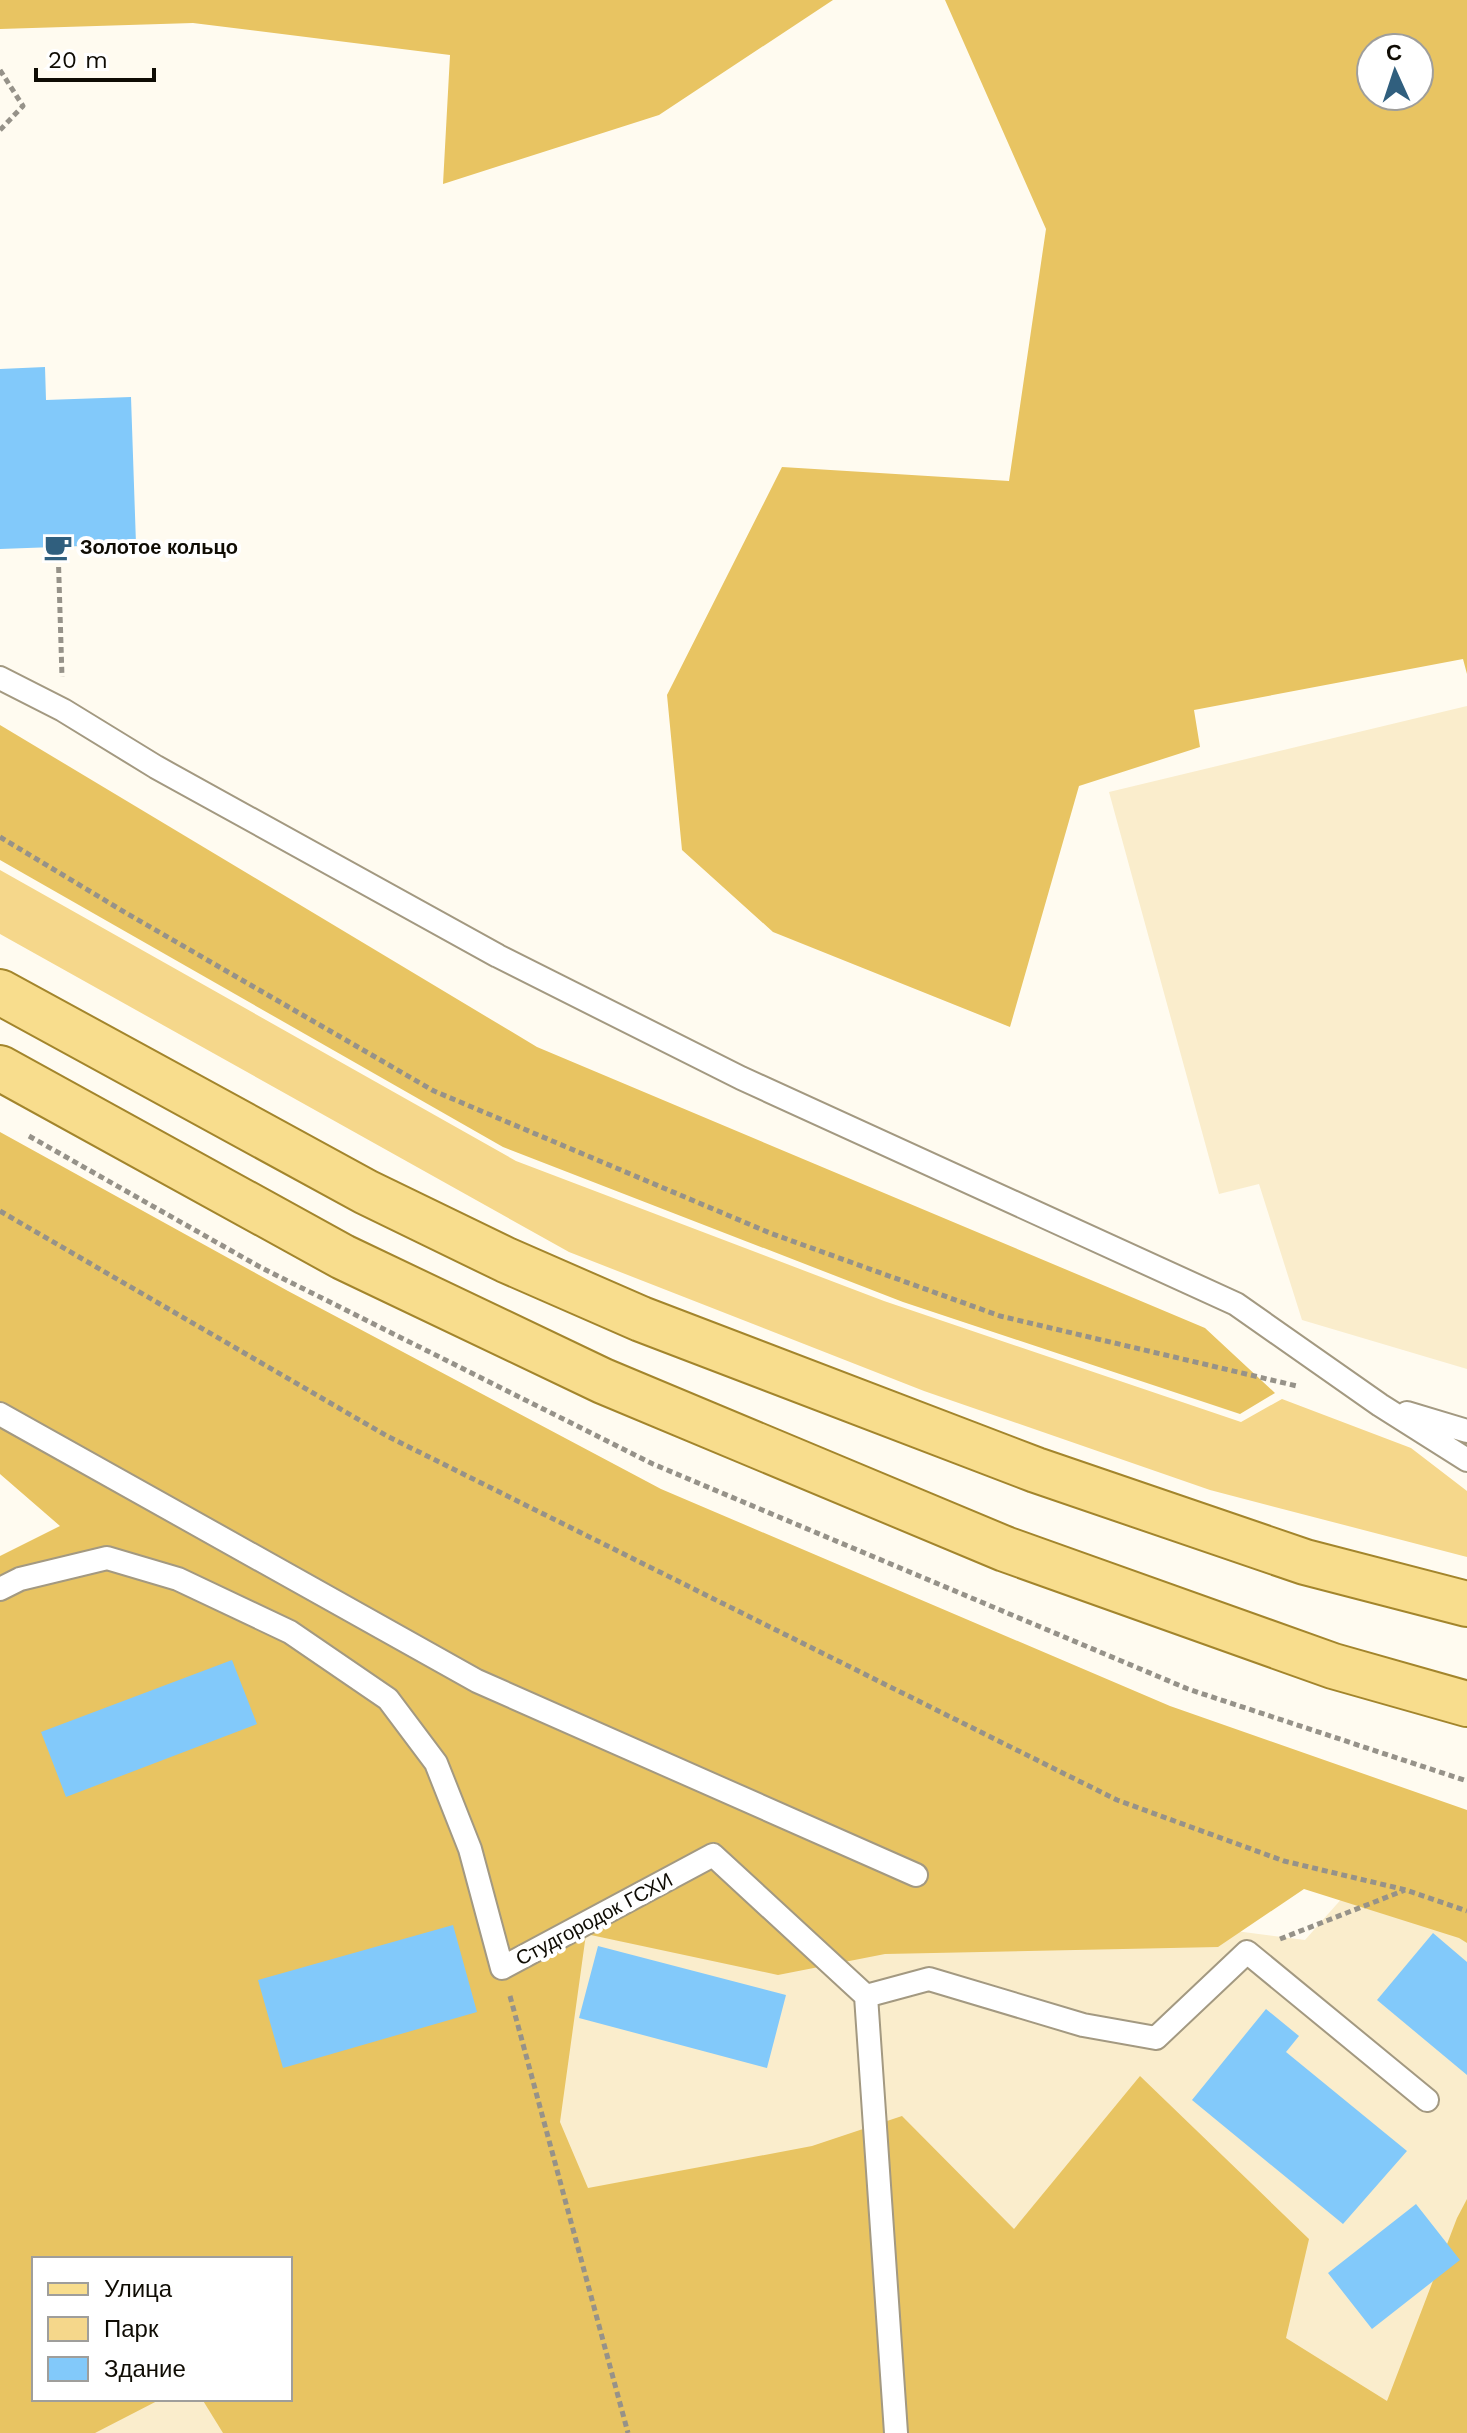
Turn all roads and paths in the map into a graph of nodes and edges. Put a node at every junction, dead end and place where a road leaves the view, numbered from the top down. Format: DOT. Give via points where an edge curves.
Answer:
graph roads {
  1 [pos="0,70"];
  2 [pos="0,130"];
  3 [pos="58,547"];
  4 [pos="61,644"];
  5 [pos="0,678"];
  6 [pos="0,837"];
  7 [pos="0,992"];
  8 [pos="0,1068"];
  9 [pos="0,1211"];
  10 [pos="1304,1388"];
  11 [pos="1380,1405"];
  12 [pos="0,1414"];
  13 [pos="1467,1431"];
  14 [pos="1467,1460"];
  15 [pos="0,1589"];
  16 [pos="1467,1604"];
  17 [pos="1467,1704"];
  18 [pos="916,1875"];
  19 [pos="1406,1890"];
  20 [pos="1467,1911"];
  21 [pos="1247,1952"];
  22 [pos="502,1968"];
  23 [pos="866,1996"];
  24 [pos="1427,2100"];
  25 [pos="628,2433"];
  26 [pos="896,2433"];
  1 -- 2 [label="path" via="23,106"];
  3 -- 4 [label="path"];
  5 -- 11 [label="lane" via="527,970 741,1078 1236,1304"];
  6 -- 10 [label="path" via="434,1091 682,1196 1000,1316"];
  7 -- 16 [label="main road" via="366,1192 641,1319 1051,1475 1305,1562"];
  8 -- 17 [label="main road" via="343,1257 603,1381 1005,1549 1333,1666"];
  9 -- 19 [label="path" via="387,1436 1117,1800 1284,1861"];
  11 -- 13 [label="lane"];
  11 -- 14 [label="lane"];
  12 -- 18 [label="lane" via="477,1681"];
  15 -- 22 [label="lane, Студгородок ГСХИ" via="20,1579 107,1558 178,1579 290,1632 388,1699 436,1763 470,1849"];
  19 -- 20 [label="path"];
  19 -- 21 [label="path"];
  21 -- 23 [label="lane" via="1156,2038 1083,2025 929,1979"];
  21 -- 24 [label="lane"];
  22 -- 23 [label="lane, Студгородок ГСХИ" via="713,1855"];
  22 -- 25 [label="path"];
  23 -- 26 [label="lane"];
}
